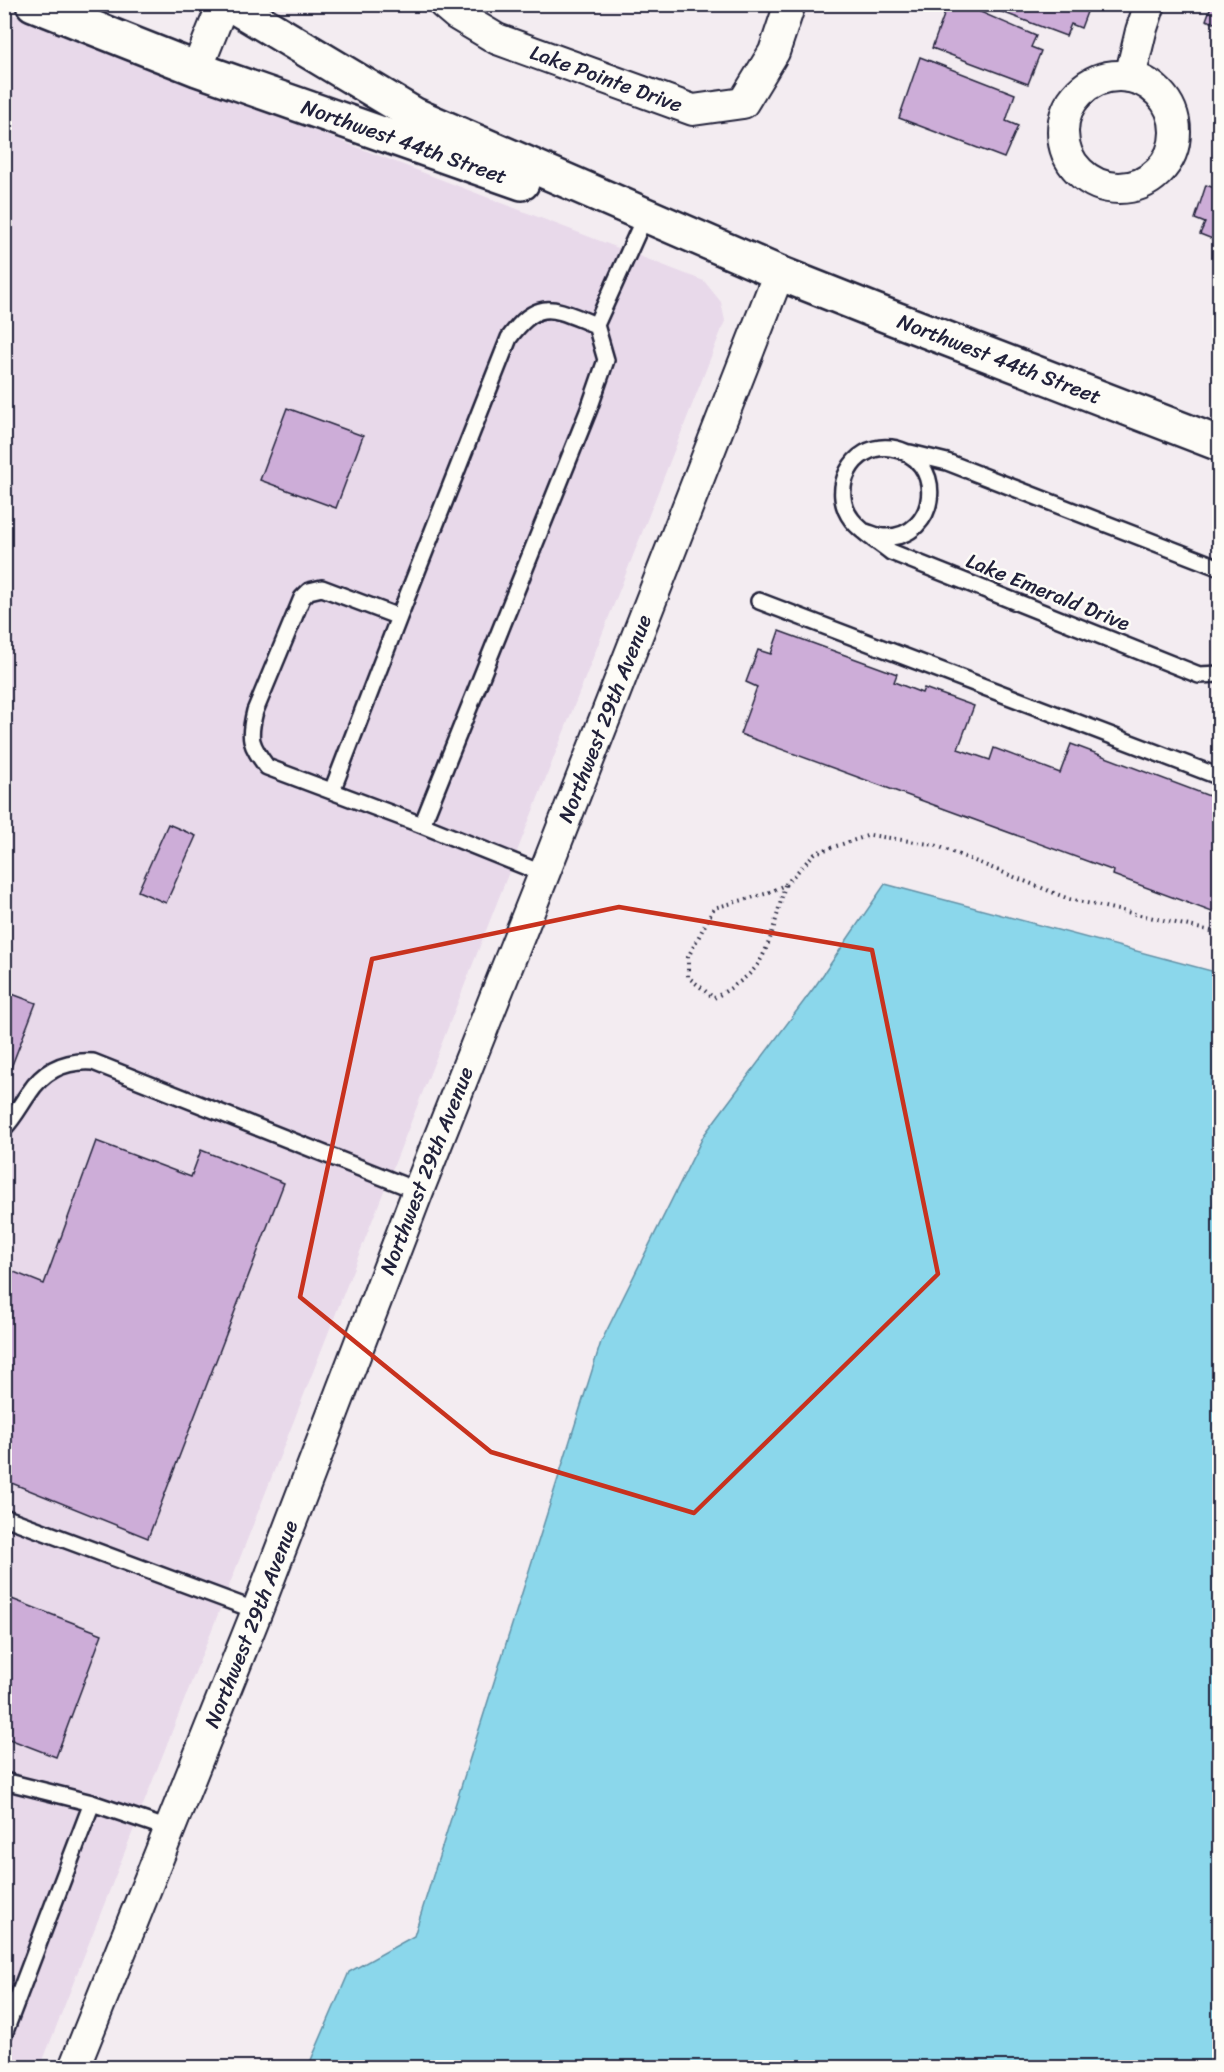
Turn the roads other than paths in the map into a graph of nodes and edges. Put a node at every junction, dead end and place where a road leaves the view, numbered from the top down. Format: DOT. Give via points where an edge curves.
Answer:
graph roads {
  1 [pos="33,4"];
  2 [pos="223,4"];
  3 [pos="230,4"];
  4 [pos="790,4"];
  5 [pos="1150,4"];
  6 [pos="454,8"];
  7 [pos="197,69"];
  8 [pos="1130,77"];
  9 [pos="641,225"];
  10 [pos="778,273"];
  11 [pos="596,325"];
  12 [pos="1220,444"];
  13 [pos="906,452"];
  14 [pos="866,532"];
  15 [pos="1220,568"];
  16 [pos="759,601"];
  17 [pos="399,617"];
  18 [pos="1220,674"];
  19 [pos="1220,777"];
  20 [pos="332,791"];
  21 [pos="422,825"];
  22 [pos="544,874"];
  23 [pos="4,1128"];
  24 [pos="418,1191"];
  25 [pos="4,1517"];
  26 [pos="257,1611"];
  27 [pos="4,1781"];
  28 [pos="92,1803"];
  29 [pos="169,1829"];
  30 [pos="4,2034"];
  31 [pos="74,2067"];
  1 -- 7 [label="street, Northwest 44th Street"];
  2 -- 7 [label="street"];
  3 -- 10 [label="street, Northwest 44th Street" via="415,115"];
  4 -- 6 [label="street, Lake Pointe Drive" via="774,52 743,103 693,110 497,39"];
  5 -- 8 [label="street"];
  7 -- 9 [label="street, Northwest 44th Street"];
  9 -- 10 [label="street, Northwest 44th Street"];
  9 -- 11 [label="lane"];
  10 -- 12 [label="street, Northwest 44th Street"];
  10 -- 22 [label="street, Northwest 29th Avenue"];
  11 -- 17 [label="lane" via="549,309 537,310 509,338"];
  11 -- 21 [label="lane" via="606,360 589,409"];
  13 -- 14 [label="lane, Lake Emerald Drive" via="872,450 846,472 841,489 844,506"];
  13 -- 14 [label="lane" via="920,463 929,478 931,495 926,512 916,526 901,534 884,537"];
  13 -- 15 [label="lane, Lake Emerald Drive" via="947,462"];
  14 -- 18 [label="lane, Lake Emerald Drive" via="891,552 1198,675"];
  16 -- 19 [label="lane"];
  17 -- 20 [label="lane"];
  17 -- 20 [label="lane" via="321,588 309,591 302,598 255,711 250,731 255,751 267,767"];
  20 -- 21 [label="lane"];
  21 -- 22 [label="lane"];
  22 -- 24 [label="street, Northwest 29th Avenue"];
  23 -- 24 [label="lane" via="31,1089 51,1071 76,1061 93,1062"];
  24 -- 26 [label="street, Northwest 29th Avenue"];
  25 -- 26 [label="lane"];
  26 -- 29 [label="street, Northwest 29th Avenue"];
  27 -- 28 [label="lane"];
  28 -- 29 [label="lane"];
  28 -- 30 [label="lane"];
  29 -- 31 [label="street, Northwest 29th Avenue"];
}
